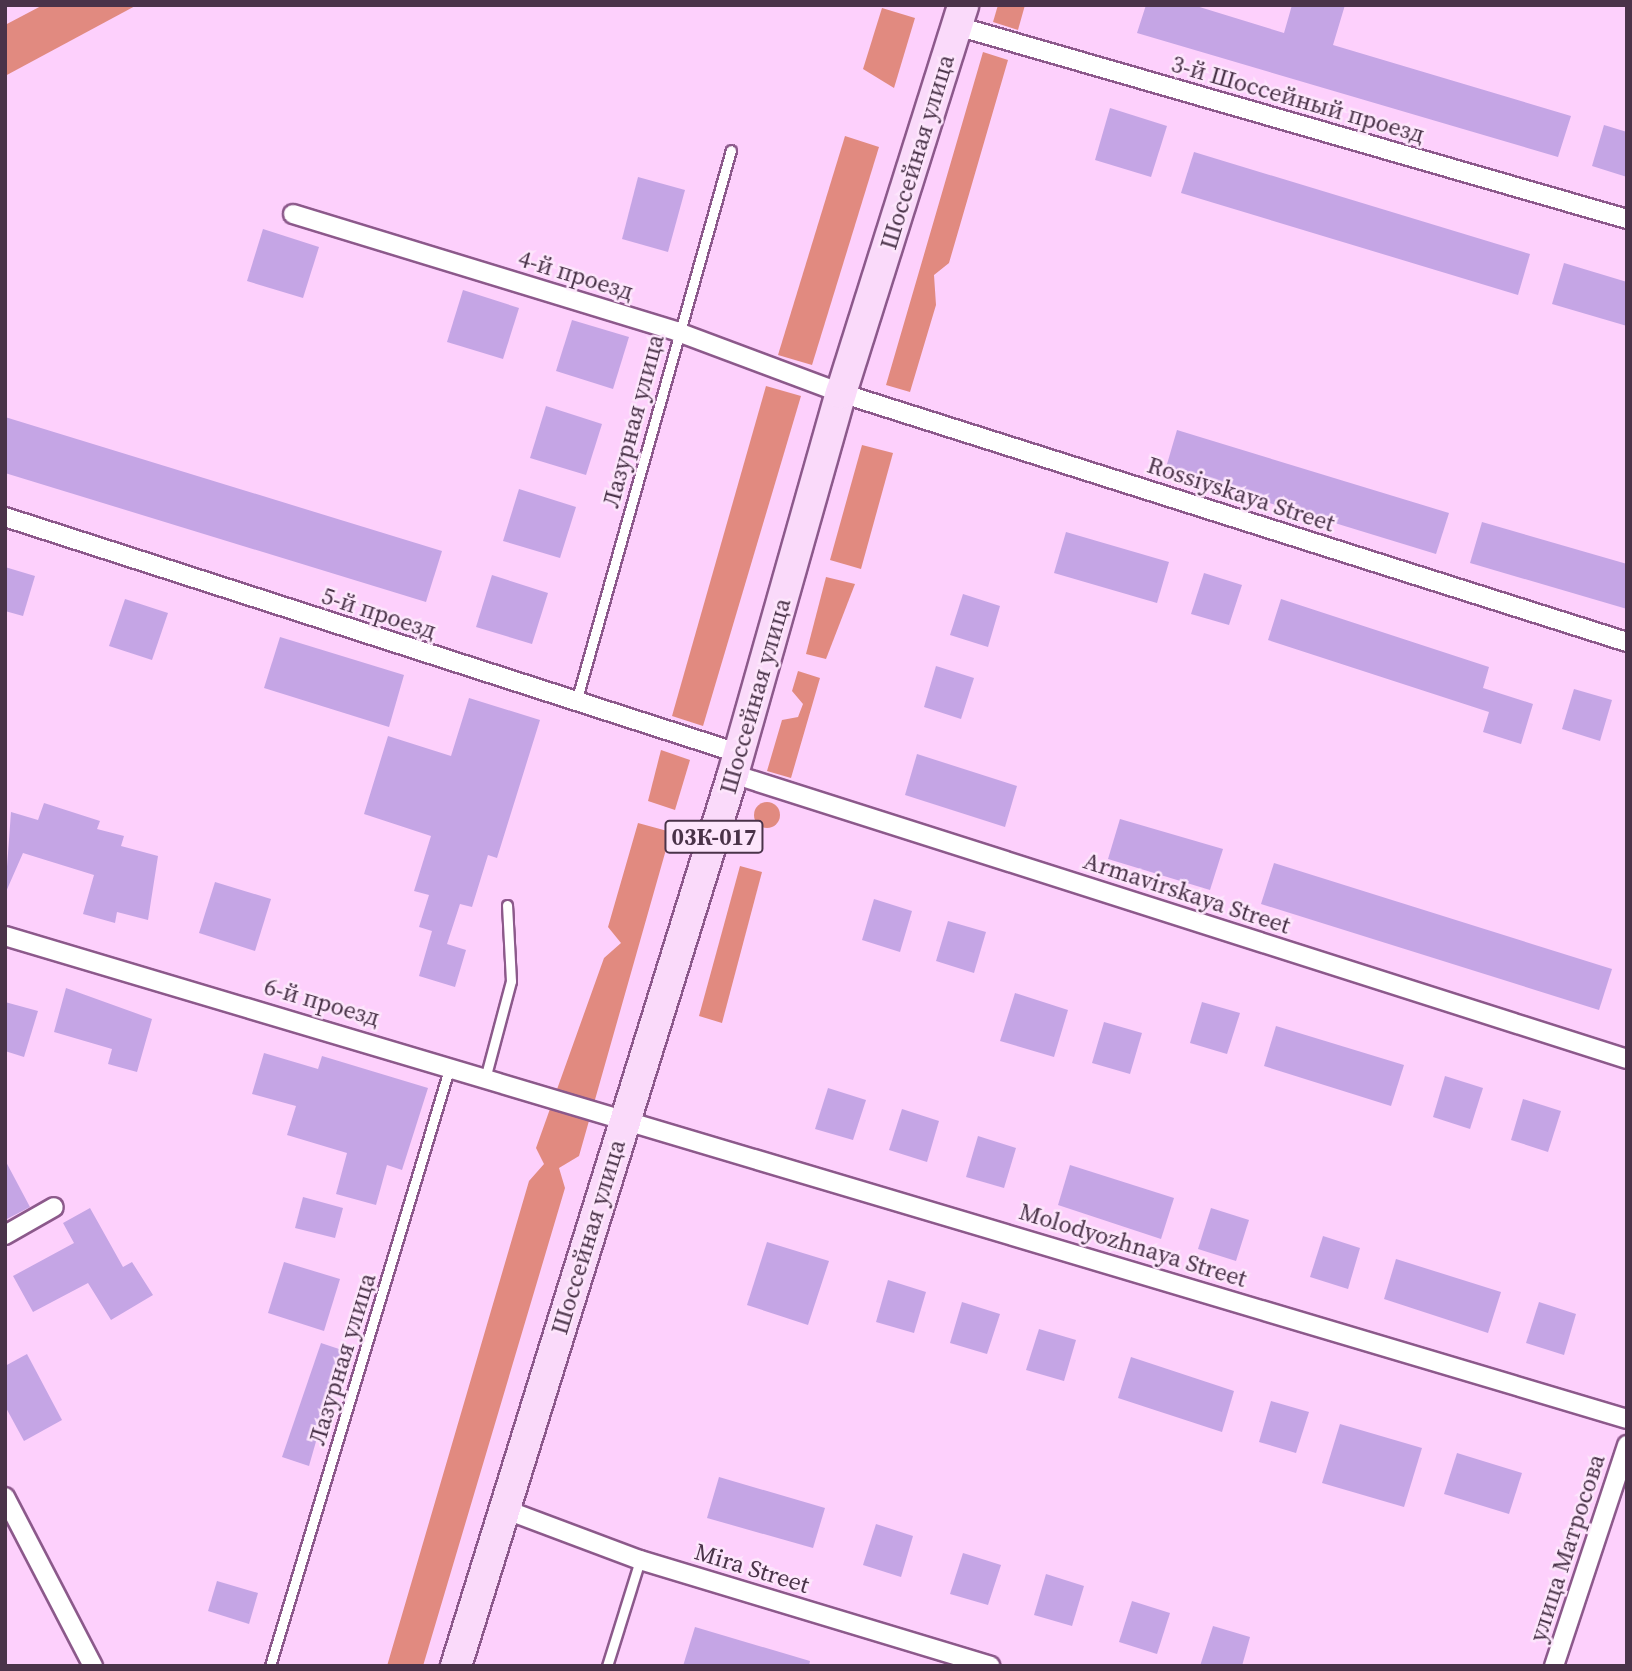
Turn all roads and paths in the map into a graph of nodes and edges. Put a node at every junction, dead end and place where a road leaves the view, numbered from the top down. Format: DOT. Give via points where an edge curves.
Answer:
graph roads {
  1 [pos="960,15"];
  2 [pos="731,150"];
  3 [pos="293,214"];
  4 [pos="1627,219"];
  5 [pos="678,332"];
  6 [pos="841,393"];
  7 [pos="5,517"];
  8 [pos="1627,642"];
  9 [pos="575,703"];
  10 [pos="736,764"];
  11 [pos="507,905"];
  12 [pos="5,936"];
  13 [pos="1627,1059"];
  14 [pos="450,1064"];
  15 [pos="486,1075"];
  16 [pos="625,1118"];
  17 [pos="54,1207"];
  18 [pos="5,1235"];
  19 [pos="1627,1419"];
  20 [pos="1627,1445"];
  21 [pos="5,1497"];
  22 [pos="504,1509"];
  23 [pos="640,1560"];
  24 [pos="93,1666"];
  25 [pos="270,1666"];
  26 [pos="456,1666"];
  27 [pos="607,1666"];
  28 [pos="990,1666"];
  29 [pos="1554,1666"];
  1 -- 4 [label="street, 3-й Шоссейный проезд"];
  1 -- 6 [label="main road, Шоссейная улица / 03К-017"];
  2 -- 5 [label="lane, Лазурная улица"];
  3 -- 5 [label="street, 4-й проезд"];
  5 -- 6 [label="street, 4-й проезд"];
  5 -- 9 [label="lane, Лазурная улица"];
  6 -- 8 [label="street, Rossiyskaya Street"];
  6 -- 10 [label="main road, Шоссейная улица / 03К-017"];
  7 -- 9 [label="street, 5-й проезд"];
  9 -- 10 [label="street, 5-й проезд"];
  10 -- 13 [label="street, Armavirskaya Street"];
  10 -- 16 [label="main road, Шоссейная улица / 03К-017"];
  11 -- 15 [label="lane" via="511,981"];
  12 -- 14 [label="street, 6-й проезд"];
  14 -- 15 [label="street, 6-й проезд"];
  14 -- 25 [label="lane, Лазурная улица"];
  15 -- 16 [label="street, 6-й проезд"];
  16 -- 19 [label="street, Molodyozhnaya Street"];
  16 -- 22 [label="main road, Шоссейная улица / 03К-017"];
  17 -- 18 [label="street"];
  20 -- 29 [label="street, улица Матросова"];
  21 -- 24 [label="street"];
  22 -- 23 [label="street, Mira Street"];
  22 -- 26 [label="main road, Шоссейная улица / 03К-017"];
  23 -- 27 [label="lane"];
  23 -- 28 [label="street, Mira Street"];
}
